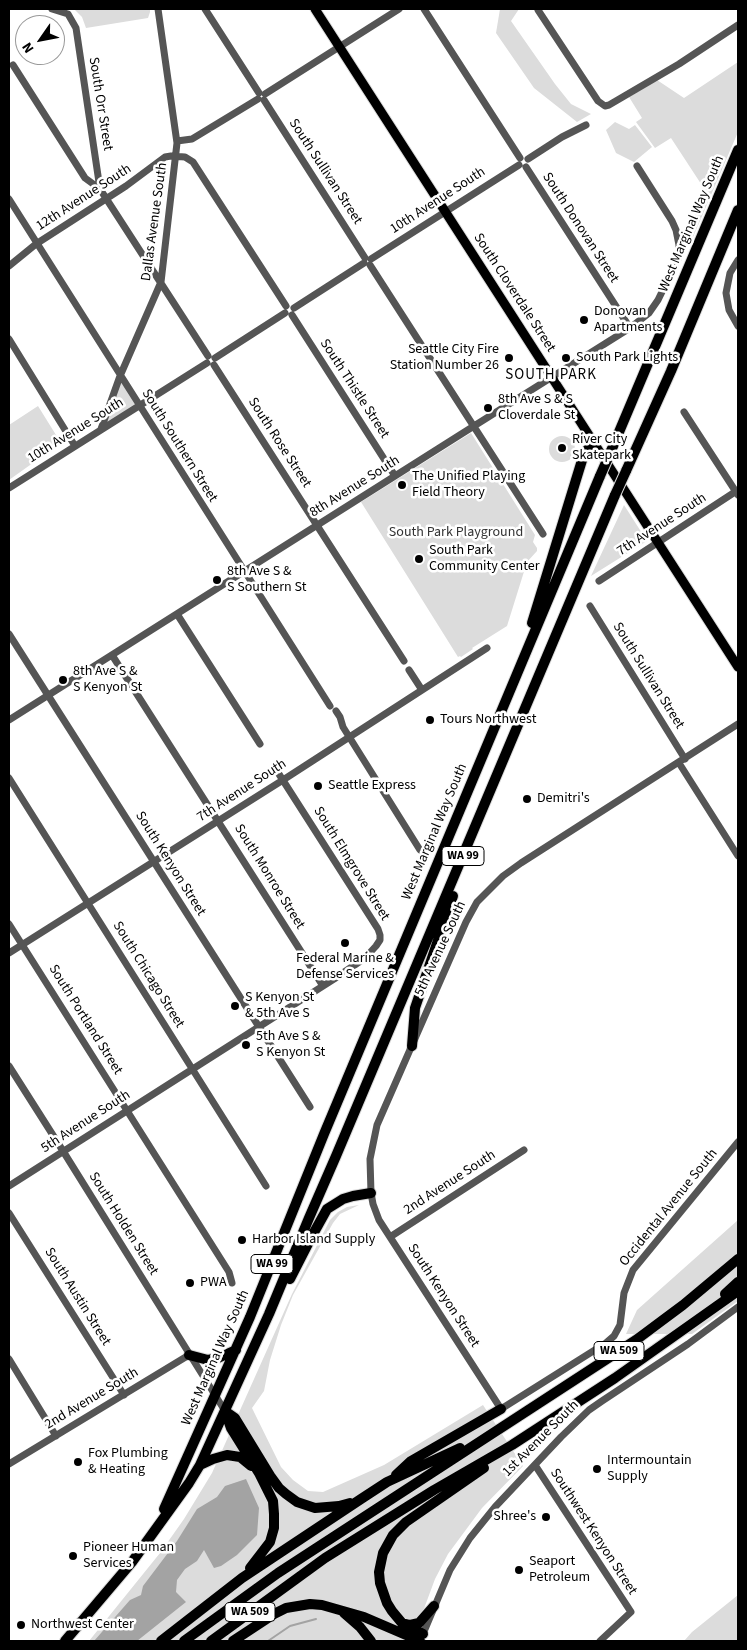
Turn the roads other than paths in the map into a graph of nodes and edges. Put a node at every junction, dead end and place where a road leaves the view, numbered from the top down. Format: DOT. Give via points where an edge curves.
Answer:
graph roads {
  1 [pos="52,9"];
  2 [pos="158,9"];
  3 [pos="205,9"];
  4 [pos="315,9"];
  5 [pos="399,9"];
  6 [pos="424,9"];
  7 [pos="538,10"];
  8 [pos="738,25"];
  9 [pos="339,47"];
  10 [pos="13,65"];
  11 [pos="261,96"];
  12 [pos="586,125"];
  13 [pos="177,141"];
  14 [pos="738,150"];
  15 [pos="177,156"];
  16 [pos="523,162"];
  17 [pos="637,166"];
  18 [pos="100,190"];
  19 [pos="106,198"];
  20 [pos="9,199"];
  21 [pos="738,210"];
  22 [pos="445,212"];
  23 [pos="36,244"];
  24 [pos="738,260"];
  25 [pos="368,261"];
  26 [pos="9,266"];
  27 [pos="161,282"];
  28 [pos="289,311"];
  29 [pos="738,326"];
  30 [pos="630,328"];
  31 [pos="9,340"];
  32 [pos="211,360"];
  33 [pos="120,376"];
  34 [pos="552,377"];
  35 [pos="139,406"];
  36 [pos="684,412"];
  37 [pos="474,426"];
  38 [pos="101,429"];
  39 [pos="595,445"];
  40 [pos="75,446"];
  41 [pos="395,476"];
  42 [pos="9,488"];
  43 [pos="737,493"];
  44 [pos="317,525"];
  45 [pos="543,534"];
  46 [pos="658,542"];
  47 [pos="243,571"];
  48 [pos="599,580"];
  49 [pos="590,606"];
  50 [pos="177,614"];
  51 [pos="9,634"];
  52 [pos="486,648"];
  53 [pos="112,655"];
  54 [pos="404,661"];
  55 [pos="738,667"];
  56 [pos="409,670"];
  57 [pos="515,678"];
  58 [pos="422,690"];
  59 [pos="48,696"];
  60 [pos="9,720"];
  61 [pos="738,724"];
  62 [pos="349,737"];
  63 [pos="260,744"];
  64 [pos="685,759"];
  65 [pos="679,763"];
  66 [pos="277,771"];
  67 [pos="9,778"];
  68 [pos="283,780"];
  69 [pos="484,804"];
  70 [pos="219,821"];
  71 [pos="420,850"];
  72 [pos="738,856"];
  73 [pos="153,862"];
  74 [pos="88,904"];
  75 [pos="9,924"];
  76 [pos="22,945"];
  77 [pos="376,946"];
  78 [pos="9,953"];
  79 [pos="323,986"];
  80 [pos="260,1027"];
  81 [pos="412,1046"];
  82 [pos="9,1066"];
  83 [pos="193,1069"];
  84 [pos="310,1107"];
  85 [pos="127,1110"];
  86 [pos="738,1142"];
  87 [pos="524,1150"];
  88 [pos="63,1151"];
  89 [pos="9,1186"];
  90 [pos="266,1186"];
  91 [pos="371,1193"];
  92 [pos="9,1213"];
  93 [pos="390,1237"];
  94 [pos="738,1259"];
  95 [pos="738,1282"];
  96 [pos="232,1283"];
  97 [pos="738,1291"];
  98 [pos="738,1307"];
  99 [pos="270,1314"];
  100 [pos="658,1348"];
  101 [pos="236,1350"];
  102 [pos="189,1355"];
  103 [pos="10,1362"];
  104 [pos="124,1394"];
  105 [pos="214,1395"];
  106 [pos="501,1410"];
  107 [pos="225,1411"];
  108 [pos="492,1433"];
  109 [pos="56,1436"];
  110 [pos="512,1445"];
  111 [pos="9,1464"];
  112 [pos="200,1465"];
  113 [pos="535,1465"];
  114 [pos="259,1473"];
  115 [pos="388,1482"];
  116 [pos="361,1499"];
  117 [pos="157,1525"];
  118 [pos="242,1578"];
  119 [pos="434,1606"];
  120 [pos="344,1612"];
  121 [pos="402,1623"];
  122 [pos="421,1639"];
  123 [pos="65,1641"];
  124 [pos="161,1641"];
  125 [pos="184,1641"];
  126 [pos="210,1641"];
  127 [pos="232,1641"];
  128 [pos="371,1641"];
  129 [pos="600,1641"];
  1 -- 18 [label="street, South Orr Street" via="68,14 76,28"];
  2 -- 13 [label="street, Dallas Avenue South"];
  3 -- 11 [label="street, South Sullivan Street"];
  4 -- 9 [label="main road, South Cloverdale Street"];
  5 -- 9 [label="street"];
  6 -- 16 [label="street, South Donovan Street"];
  7 -- 8 [label="street" via="598,101 605,106 679,64"];
  9 -- 11 [label="street"];
  9 -- 22 [label="main road, South Cloverdale Street"];
  10 -- 18 [label="street" via="85,178"];
  11 -- 13 [label="street" via="192,139"];
  11 -- 25 [label="street, South Sullivan Street"];
  12 -- 16 [label="street, 10th Avenue South"];
  13 -- 15 [label="street, Dallas Avenue South"];
  14 -- 57 [label="highway, West Marginal Way South / WA 99, bridge"];
  15 -- 19 [label="street, 12th Avenue South" via="165,158"];
  15 -- 27 [label="street, Dallas Avenue South"];
  15 -- 28 [label="street, South Thistle Street" via="193,162"];
  16 -- 22 [label="street, 10th Avenue South"];
  16 -- 30 [label="street, South Donovan Street"];
  17 -- 30 [label="street, 8th Avenue South" via="672,221 679,245 678,259 658,300"];
  18 -- 19 [label="street, South Orr Street"];
  19 -- 23 [label="street, 12th Avenue South"];
  19 -- 27 [label="street, South Rose Street"];
  20 -- 23 [label="street, South Southern Street"];
  21 -- 69 [label="highway, West Marginal Way South / WA 99, bridge"];
  22 -- 25 [label="street, 10th Avenue South"];
  22 -- 34 [label="main road, South Cloverdale Street"];
  23 -- 26 [label="street, 12th Avenue South"];
  23 -- 33 [label="street, South Southern Street"];
  24 -- 29 [label="street" via="727,283 727,303"];
  25 -- 28 [label="street, 10th Avenue South"];
  25 -- 37 [label="street, South Sullivan Street"];
  27 -- 32 [label="street, South Rose Street"];
  27 -- 33 [label="street, Dallas Avenue South"];
  28 -- 32 [label="street, 10th Avenue South"];
  28 -- 41 [label="street, South Thistle Street"];
  30 -- 34 [label="street, 8th Avenue South"];
  31 -- 40 [label="street"];
  32 -- 35 [label="street, 10th Avenue South"];
  32 -- 44 [label="street, South Rose Street"];
  33 -- 35 [label="street, South Southern Street"];
  33 -- 38 [label="street, Dallas Avenue South"];
  34 -- 37 [label="street, 8th Avenue South"];
  34 -- 39 [label="main road, South Cloverdale Street"];
  35 -- 38 [label="street, 10th Avenue South"];
  35 -- 47 [label="street, South Southern Street"];
  36 -- 43 [label="street"];
  37 -- 41 [label="street, 8th Avenue South"];
  37 -- 45 [label="street, South Sullivan Street"];
  38 -- 40 [label="street, 10th Avenue South"];
  39 -- 46 [label="main road, South Cloverdale Street"];
  39 -- 57 [label="highway" via="583,457"];
  40 -- 42 [label="street, 10th Avenue South"];
  41 -- 44 [label="street, 8th Avenue South"];
  43 -- 46 [label="street, 7th Avenue South"];
  44 -- 47 [label="street, 8th Avenue South"];
  44 -- 54 [label="street, South Rose Street"];
  46 -- 48 [label="street, 7th Avenue South"];
  46 -- 55 [label="main road, South Cloverdale Street"];
  47 -- 50 [label="street, 8th Avenue South"];
  47 -- 62 [label="street, South Southern Street" via="340,717"];
  49 -- 64 [label="street, South Sullivan Street"];
  50 -- 53 [label="street, 8th Avenue South"];
  50 -- 63 [label="street"];
  51 -- 59 [label="street, South Kenyon Street"];
  52 -- 58 [label="street, 7th Avenue South"];
  53 -- 59 [label="street, 8th Avenue South"];
  53 -- 70 [label="street, South Monroe Street"];
  56 -- 58 [label="street"];
  57 -- 101 [label="highway, West Marginal Way South / WA 99"];
  58 -- 62 [label="street, 7th Avenue South"];
  59 -- 60 [label="street, 8th Avenue South"];
  59 -- 73 [label="street, South Kenyon Street"];
  61 -- 64 [label="street, 5th Avenue South"];
  62 -- 68 [label="street, 7th Avenue South"];
  62 -- 71 [label="street, South Southern Street"];
  64 -- 65 [label="street, 5th Avenue South"];
  65 -- 72 [label="street"];
  65 -- 81 [label="street, 5th Avenue South" via="521,863 481,896 471,910"];
  66 -- 68 [label="street, South Elmgrove Street"];
  67 -- 74 [label="street, South Chicago Street"];
  68 -- 70 [label="street, 7th Avenue South"];
  68 -- 77 [label="street, South Elmgrove Street" via="378,930 380,940"];
  69 -- 81 [label="highway" via="424,977 415,1008"];
  69 -- 99 [label="highway, West Marginal Way South / WA 99"];
  70 -- 73 [label="street, 7th Avenue South"];
  70 -- 79 [label="street, South Monroe Street"];
  73 -- 74 [label="street, 7th Avenue South"];
  73 -- 80 [label="street, South Kenyon Street"];
  74 -- 76 [label="street, 7th Avenue South"];
  74 -- 83 [label="street, South Chicago Street"];
  75 -- 76 [label="street, South Portland Street"];
  76 -- 78 [label="street, 7th Avenue South"];
  76 -- 85 [label="street, South Portland Street"];
  77 -- 79 [label="street, 5th Avenue South" via="365,958"];
  79 -- 80 [label="street, 5th Avenue South"];
  80 -- 83 [label="street, 5th Avenue South"];
  80 -- 84 [label="street, South Kenyon Street"];
  81 -- 91 [label="street, 5th Avenue South" via="375,1134 370,1159"];
  82 -- 88 [label="street, South Holden Street"];
  83 -- 85 [label="street, 5th Avenue South"];
  83 -- 90 [label="street, South Chicago Street"];
  85 -- 88 [label="street, 5th Avenue South"];
  85 -- 96 [label="street, South Portland Street" via="229,1272"];
  86 -- 106 [label="street, Occidental Avenue South" via="633,1270 624,1293 620,1325 614,1336"];
  87 -- 93 [label="street, 2nd Avenue South"];
  88 -- 89 [label="street, 5th Avenue South"];
  88 -- 102 [label="street, South Holden Street"];
  91 -- 93 [label="street, South Kenyon Street" via="376,1213"];
  91 -- 99 [label="highway" via="343,1199 327,1210"];
  92 -- 104 [label="street, South Austin Street"];
  93 -- 106 [label="street, South Kenyon Street"];
  94 -- 108 [label="highway, WA 509" via="657,1325"];
  95 -- 100 [label="highway, WA 509"];
  97 -- 100 [label="highway"];
  98 -- 113 [label="street, 1st Avenue South" via="589,1410"];
  99 -- 107 [label="highway, West Marginal Way South / WA 99"];
  100 -- 110 [label="highway, WA 509"];
  101 -- 102 [label="highway" via="208,1360"];
  101 -- 105 [label="highway, West Marginal Way South / WA 99"];
  102 -- 104 [label="street, 2nd Avenue South"];
  102 -- 105 [label="street, South Holden Street"];
  103 -- 109 [label="street"];
  104 -- 109 [label="street, 2nd Avenue South"];
  105 -- 107 [label="street, South Holden Street"];
  105 -- 117 [label="highway, West Marginal Way South"];
  106 -- 115 [label="highway" via="411,1461"];
  107 -- 112 [label="highway, West Marginal Way South / WA 99"];
  107 -- 114 [label="highway" via="231,1428"];
  107 -- 116 [label="highway" via="235,1418 279,1488 297,1502 326,1508"];
  108 -- 115 [label="highway"];
  108 -- 125 [label="highway, WA 509" via="278,1573"];
  109 -- 111 [label="street, 2nd Avenue South"];
  110 -- 121 [label="highway" via="510,1450 406,1522 393,1535 380,1561 380,1582 387,1603"];
  110 -- 126 [label="highway, WA 509" via="325,1558"];
  112 -- 114 [label="highway" via="218,1457 234,1455"];
  112 -- 117 [label="highway, West Marginal Way South / WA 99"];
  113 -- 119 [label="street, 1st Avenue South" via="470,1538 450,1570"];
  113 -- 129 [label="street, Southwest Kenyon Street" via="631,1612"];
  114 -- 118 [label="highway" via="273,1501 274,1528 270,1542"];
  115 -- 116 [label="highway"];
  116 -- 118 [label="highway"];
  117 -- 123 [label="highway, West Marginal Way South / WA 99" via="132,1562"];
  118 -- 124 [label="highway"];
  119 -- 121 [label="highway" via="419,1623"];
  119 -- 122 [label="street, 1st Avenue South"];
  120 -- 122 [label="highway"];
  120 -- 127 [label="highway" via="322,1605 300,1605 274,1614"];
  120 -- 128 [label="highway"];
  121 -- 122 [label="highway"];
}
